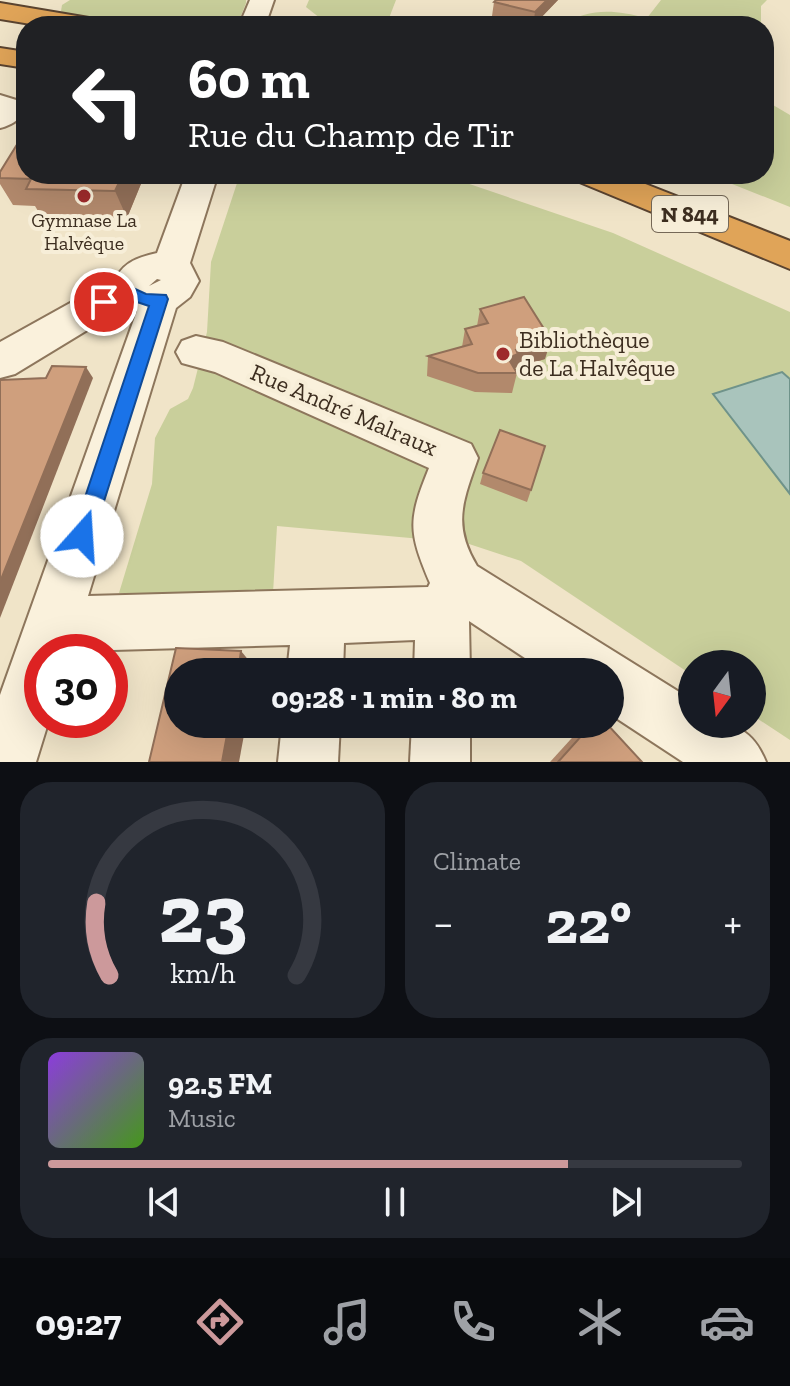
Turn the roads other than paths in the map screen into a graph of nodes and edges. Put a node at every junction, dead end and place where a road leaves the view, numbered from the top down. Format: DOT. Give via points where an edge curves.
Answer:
graph roads {
  1 [pos="58,10"];
  2 [pos="0,11"];
  3 [pos="0,104"];
  4 [pos="0,119"];
  5 [pos="198,184"];
  6 [pos="614,184"];
  7 [pos="670,184"];
  8 [pos="790,232"];
  9 [pos="790,256"];
  10 [pos="154,287"];
  11 [pos="196,352"];
  12 [pos="0,362"];
  13 [pos="451,599"];
  14 [pos="319,617"];
  15 [pos="49,634"];
  16 [pos="71,634"];
  17 [pos="316,658"];
  18 [pos="444,658"];
  19 [pos="568,658"];
  20 [pos="624,690"];
  21 [pos="24,704"];
  22 [pos="310,738"];
  23 [pos="441,738"];
  24 [pos="5,756"];
  25 [pos="308,762"];
  26 [pos="440,762"];
  27 [pos="736,762"];
  1 -- 2 [label="highway"];
  3 -- 4 [label="street" via="14,107"];
  5 -- 10 [label="street"];
  6 -- 9 [label="highway, N 844"];
  7 -- 8 [label="highway, N 844"];
  10 -- 12 [label="street" via="104,302"];
  10 -- 15 [label="street"];
  11 -- 13 [label="street, Rue André Malraux" via="223,358 455,458 435,515"];
  13 -- 14 [label="street"];
  13 -- 18 [label="street"];
  13 -- 19 [label="street"];
  14 -- 16 [label="street" via="99,624"];
  14 -- 17 [label="street"];
  20 -- 27 [label="street"];
  21 -- 24 [label="street"];
  22 -- 25 [label="street"];
  23 -- 26 [label="street"];
}
